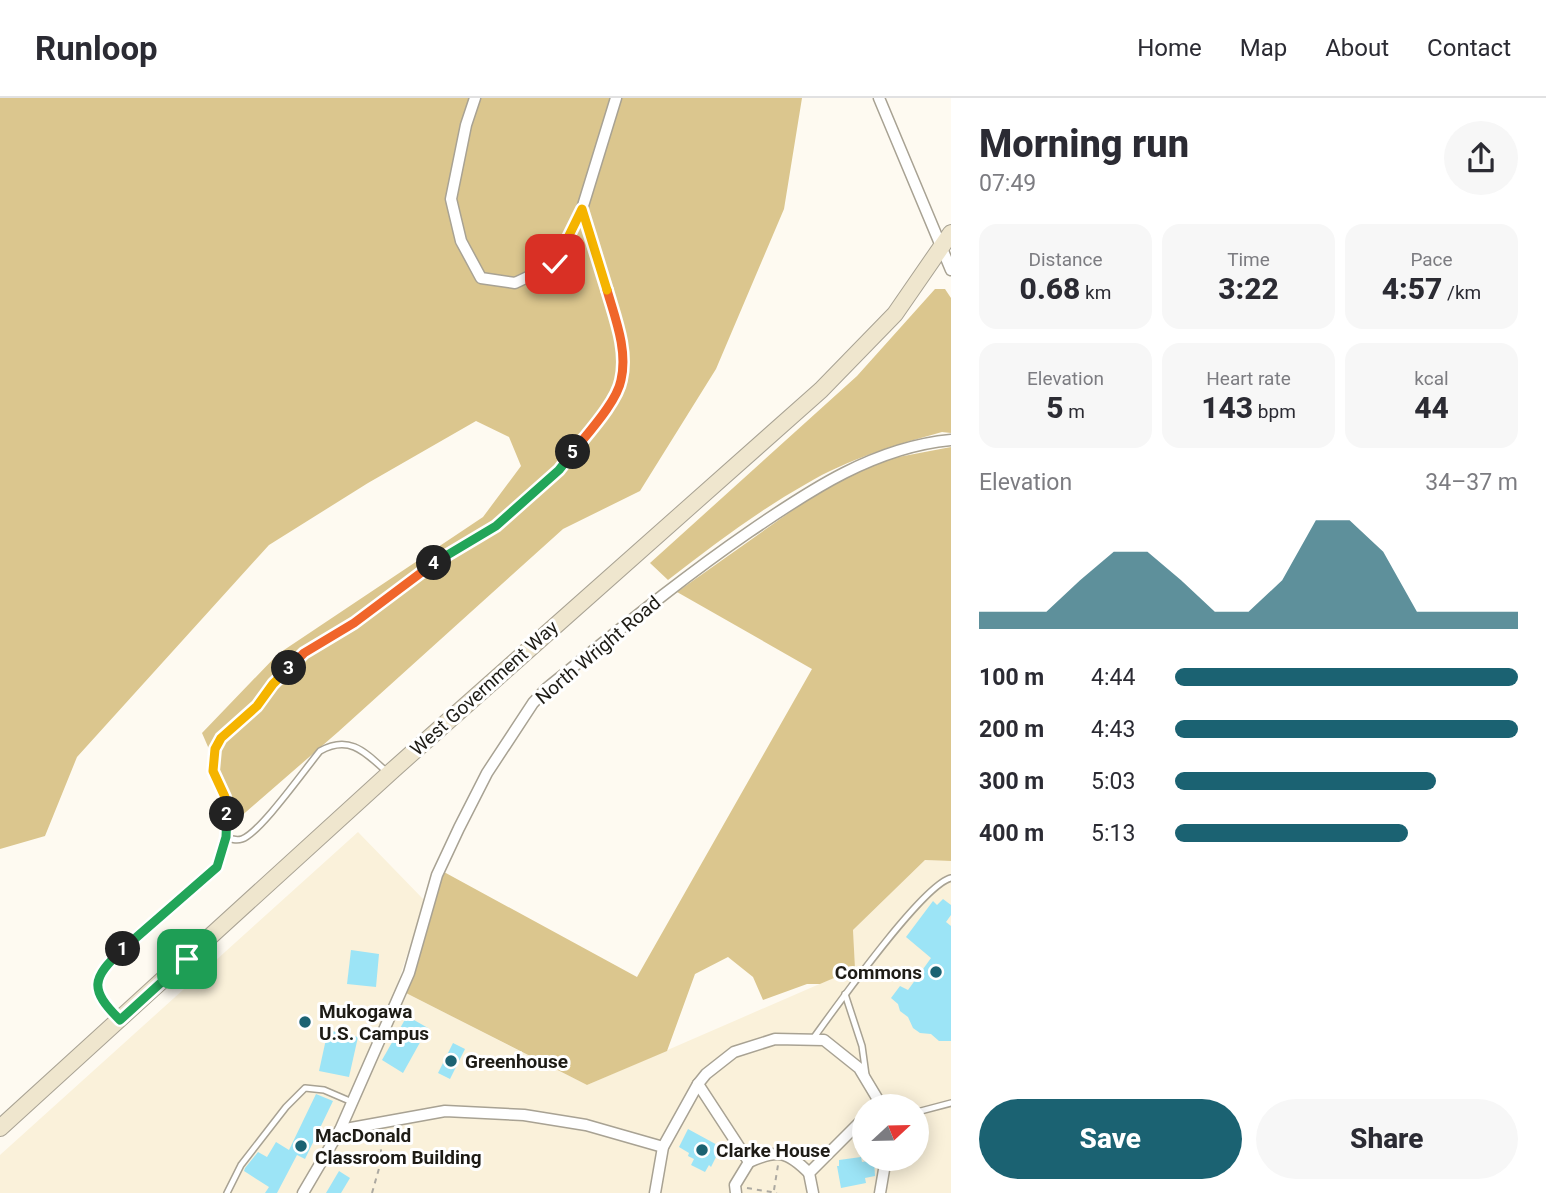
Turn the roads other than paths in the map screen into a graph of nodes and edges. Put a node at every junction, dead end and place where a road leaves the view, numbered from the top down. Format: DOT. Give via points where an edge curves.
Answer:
graph roads {
  1 [pos="475,98"];
  2 [pos="616,98"];
  3 [pos="879,98"];
  4 [pos="582,209"];
  5 [pos="951,233"];
  6 [pos="942,249"];
  7 [pos="951,270"];
  8 [pos="951,440"];
  9 [pos="389,774"];
  10 [pos="226,837"];
  11 [pos="951,878"];
  12 [pos="845,994"];
  13 [pos="120,1020"];
  14 [pos="818,1040"];
  15 [pos="866,1079"];
  16 [pos="698,1084"];
  17 [pos="874,1094"];
  18 [pos="353,1102"];
  19 [pos="951,1102"];
  20 [pos="929,1108"];
  21 [pos="0,1128"];
  22 [pos="340,1130"];
  23 [pos="852,1130"];
  24 [pos="663,1147"];
  25 [pos="749,1162"];
  26 [pos="884,1171"];
  27 [pos="809,1173"];
  28 [pos="736,1189"];
  29 [pos="227,1193"];
  30 [pos="303,1193"];
  31 [pos="655,1193"];
  32 [pos="813,1193"];
  33 [pos="880,1193"];
  1 -- 4 [label="street" via="452,199 461,241 481,278 515,283 555,264"];
  2 -- 4 [label="street"];
  3 -- 6 [label="street"];
  4 -- 10 [label="lane" via="621,339 621,381 604,414 559,470 496,526 444,555 354,623 304,653 221,738 212,760 225,797"];
  5 -- 6 [label="main road, West Government Way"];
  6 -- 7 [label="street"];
  6 -- 9 [label="main road, West Government Way" via="895,314 821,390"];
  8 -- 18 [label="street, North Wright Road" via="887,454 831,478 674,587 533,703 487,774 437,876 409,973"];
  9 -- 10 [label="lane" via="348,744 330,746 320,751 246,838"];
  9 -- 13 [label="main road, West Government Way"];
  10 -- 13 [label="lane" via="217,867 103,967 100,996"];
  11 -- 12 [label="lane" via="930,889"];
  12 -- 14 [label="lane"];
  12 -- 15 [label="lane" via="862,1045"];
  13 -- 21 [label="main road, West Government Way"];
  14 -- 15 [label="street" via="859,1068"];
  14 -- 16 [label="street" via="775,1039 734,1052"];
  15 -- 17 [label="street"];
  16 -- 24 [label="street"];
  16 -- 25 [label="street"];
  18 -- 22 [label="street, North Wright Road"];
  18 -- 29 [label="lane" via="305,1088 247,1157"];
  19 -- 20 [label="lane"];
  22 -- 24 [label="street" via="445,1111 524,1115 586,1125"];
  22 -- 30 [label="street, North Wright Road"];
  23 -- 27 [label="street"];
  24 -- 31 [label="street"];
  25 -- 27 [label="street" via="780,1153 793,1157"];
  25 -- 28 [label="street"];
  26 -- 33 [label="street"];
  27 -- 32 [label="street"];
}
